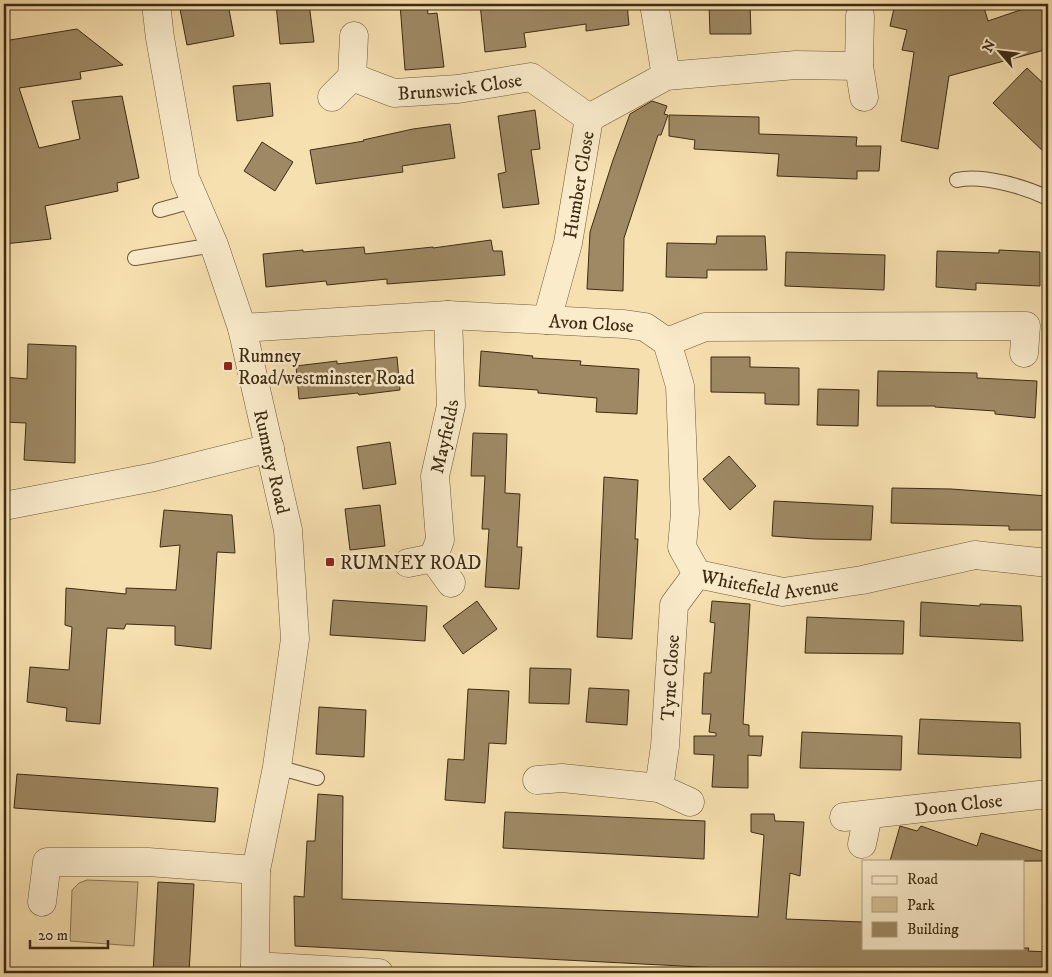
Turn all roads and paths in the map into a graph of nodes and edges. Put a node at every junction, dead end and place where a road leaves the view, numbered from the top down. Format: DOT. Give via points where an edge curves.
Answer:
graph roads {
  1 [pos="156,4"];
  2 [pos="654,4"];
  3 [pos="860,16"];
  4 [pos="354,36"];
  5 [pos="859,66"];
  6 [pos="666,76"];
  7 [pos="352,77"];
  8 [pos="332,97"];
  9 [pos="864,97"];
  10 [pos="589,118"];
  11 [pos="957,180"];
  12 [pos="1048,198"];
  13 [pos="196,200"];
  14 [pos="160,210"];
  15 [pos="214,245"];
  16 [pos="135,258"];
  17 [pos="448,315"];
  18 [pos="547,320"];
  19 [pos="242,328"];
  20 [pos="666,342"];
  21 [pos="1024,353"];
  22 [pos="270,448"];
  23 [pos="4,506"];
  24 [pos="1048,563"];
  25 [pos="696,574"];
  26 [pos="451,583"];
  27 [pos="278,767"];
  28 [pos="552,771"];
  29 [pos="317,778"];
  30 [pos="659,788"];
  31 [pos="1048,794"];
  32 [pos="690,802"];
  33 [pos="862,844"];
  34 [pos="256,870"];
  35 [pos="42,902"];
  36 [pos="255,970"];
  37 [pos="379,973"];
  1 -- 13 [label="street, Rumney Road" via="185,178"];
  2 -- 6 [label="street"];
  3 -- 5 [label="street"];
  4 -- 7 [label="street"];
  5 -- 6 [label="street, Humber Close" via="796,66"];
  5 -- 9 [label="street"];
  6 -- 10 [label="street, Humber Close"];
  7 -- 8 [label="street"];
  7 -- 10 [label="street, Brunswick Close" via="394,93 458,89 531,77"];
  10 -- 18 [label="street, Humber Close" via="568,243"];
  11 -- 12 [label="lane" via="985,180"];
  13 -- 14 [label="lane"];
  13 -- 15 [label="street, Rumney Road"];
  15 -- 16 [label="lane"];
  15 -- 19 [label="street, Rumney Road"];
  17 -- 18 [label="street, Avon Close"];
  17 -- 19 [label="street, Avon Close"];
  17 -- 26 [label="street, Mayfields" via="450,406 435,476 440,540 421,561"];
  18 -- 20 [label="street, Avon Close" via="646,326"];
  19 -- 22 [label="street, Rumney Road"];
  20 -- 21 [label="street" via="705,327 1026,326"];
  20 -- 25 [label="street, Whitefield Avenue" via="680,386 685,513 682,547"];
  22 -- 23 [label="street" via="154,476"];
  22 -- 27 [label="street, Rumney Road" via="288,530 296,639"];
  24 -- 25 [label="street, Whitefield Avenue" via="975,555 862,580 784,592"];
  25 -- 30 [label="street, Tyne Close" via="674,605 665,746"];
  27 -- 29 [label="lane"];
  27 -- 34 [label="street, Rumney Road"];
  28 -- 30 [label="street"];
  30 -- 32 [label="street"];
  31 -- 33 [label="street, Doon Close" via="856,816"];
  34 -- 35 [label="street" via="148,862 47,862"];
  34 -- 36 [label="street, Rumney Road"];
  36 -- 37 [label="street"];
}
